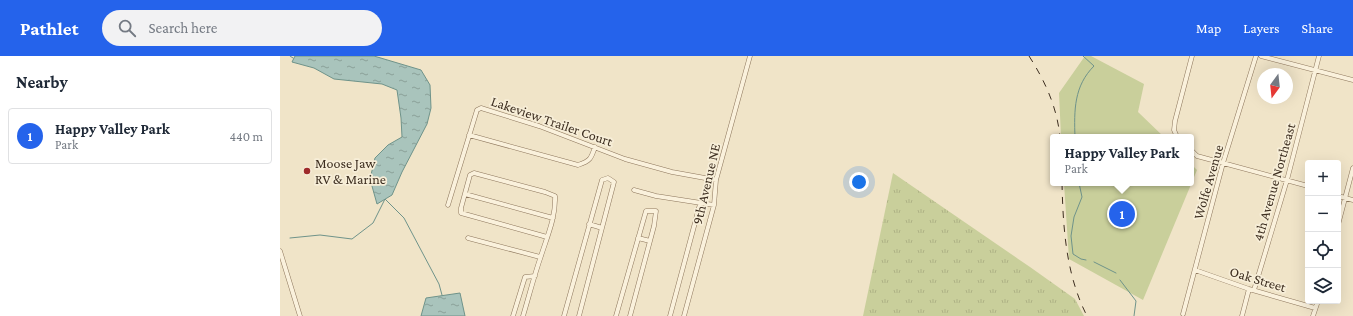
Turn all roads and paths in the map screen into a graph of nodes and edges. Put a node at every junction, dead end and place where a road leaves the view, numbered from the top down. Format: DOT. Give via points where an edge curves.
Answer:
graph roads {
  1 [pos="750,56"];
  2 [pos="1192,56"];
  3 [pos="1256,56"];
  4 [pos="1260,56"];
  5 [pos="1319,56"];
  6 [pos="1315,70"];
  7 [pos="1353,80"];
  8 [pos="1176,134"];
  9 [pos="469,135"];
  10 [pos="595,147"];
  11 [pos="1194,153"];
  12 [pos="1223,163"];
  13 [pos="1353,168"];
  14 [pos="716,180"];
  15 [pos="1287,180"];
  16 [pos="1305,185"];
  17 [pos="634,190"];
  18 [pos="465,194"];
  19 [pos="1341,197"];
  20 [pos="1345,198"];
  21 [pos="1353,200"];
  22 [pos="700,204"];
  23 [pos="448,205"];
  24 [pos="714,205"];
  25 [pos="1341,213"];
  26 [pos="553,218"];
  27 [pos="589,224"];
  28 [pos="602,228"];
  29 [pos="547,237"];
  30 [pos="468,238"];
  31 [pos="638,238"];
  32 [pos="650,241"];
  33 [pos="280,251"];
  34 [pos="540,257"];
  35 [pos="1195,270"];
  36 [pos="535,276"];
  37 [pos="1249,289"];
  38 [pos="1254,290"];
  39 [pos="1317,304"];
  40 [pos="1315,308"];
  41 [pos="1183,314"];
  42 [pos="300,316"];
  43 [pos="514,316"];
  44 [pos="523,316"];
  45 [pos="564,316"];
  46 [pos="579,316"];
  47 [pos="616,316"];
  48 [pos="630,316"];
  49 [pos="670,316"];
  50 [pos="684,316"];
  51 [pos="1242,316"];
  52 [pos="1313,316"];
  1 -- 14 [label="street, 9th Avenue NE"];
  2 -- 8 [label="street" via="1175,122"];
  3 -- 12 [label="street, Wolfe Avenue"];
  4 -- 6 [label="street"];
  5 -- 6 [label="street, 4th Avenue Northeast"];
  6 -- 7 [label="street"];
  6 -- 15 [label="street, 4th Avenue Northeast"];
  9 -- 10 [label="street" via="578,165 586,163 591,158"];
  9 -- 10 [label="street, Lakeview Trailer Court" via="477,110 481,108"];
  9 -- 23 [label="street, Lakeview Trailer Court"];
  10 -- 14 [label="street, Lakeview Trailer Court" via="625,159 672,172"];
  11 -- 12 [label="street"];
  12 -- 15 [label="street"];
  12 -- 35 [label="street, Wolfe Avenue"];
  13 -- 20 [label="street"];
  14 -- 24 [label="street, 9th Avenue NE"];
  15 -- 16 [label="street"];
  15 -- 38 [label="street, 4th Avenue Northeast"];
  17 -- 22 [label="street"];
  18 -- 26 [label="street"];
  18 -- 26 [label="street" via="470,175 474,173 538,190 555,196"];
  18 -- 29 [label="street" via="461,213"];
  19 -- 20 [label="street"];
  20 -- 21 [label="street"];
  20 -- 25 [label="street"];
  22 -- 24 [label="street"];
  22 -- 49 [label="street"];
  24 -- 50 [label="street, 9th Avenue NE"];
  26 -- 29 [label="street"];
  27 -- 28 [label="street"];
  27 -- 28 [label="street" via="602,180 608,178 614,182"];
  27 -- 45 [label="street"];
  28 -- 46 [label="street"];
  29 -- 34 [label="street"];
  30 -- 34 [label="street"];
  31 -- 32 [label="street"];
  31 -- 32 [label="street" via="646,211 656,211"];
  31 -- 47 [label="street"];
  32 -- 48 [label="street"];
  33 -- 42 [label="street"];
  34 -- 36 [label="street"];
  35 -- 37 [label="street, Oak Street"];
  35 -- 41 [label="street, Wolfe Avenue"];
  36 -- 43 [label="street" via="525,277"];
  36 -- 44 [label="street"];
  37 -- 38 [label="street, Oak Street"];
  37 -- 51 [label="street"];
  38 -- 40 [label="street, Oak Street"];
  39 -- 40 [label="street"];
  40 -- 52 [label="street"];
}
